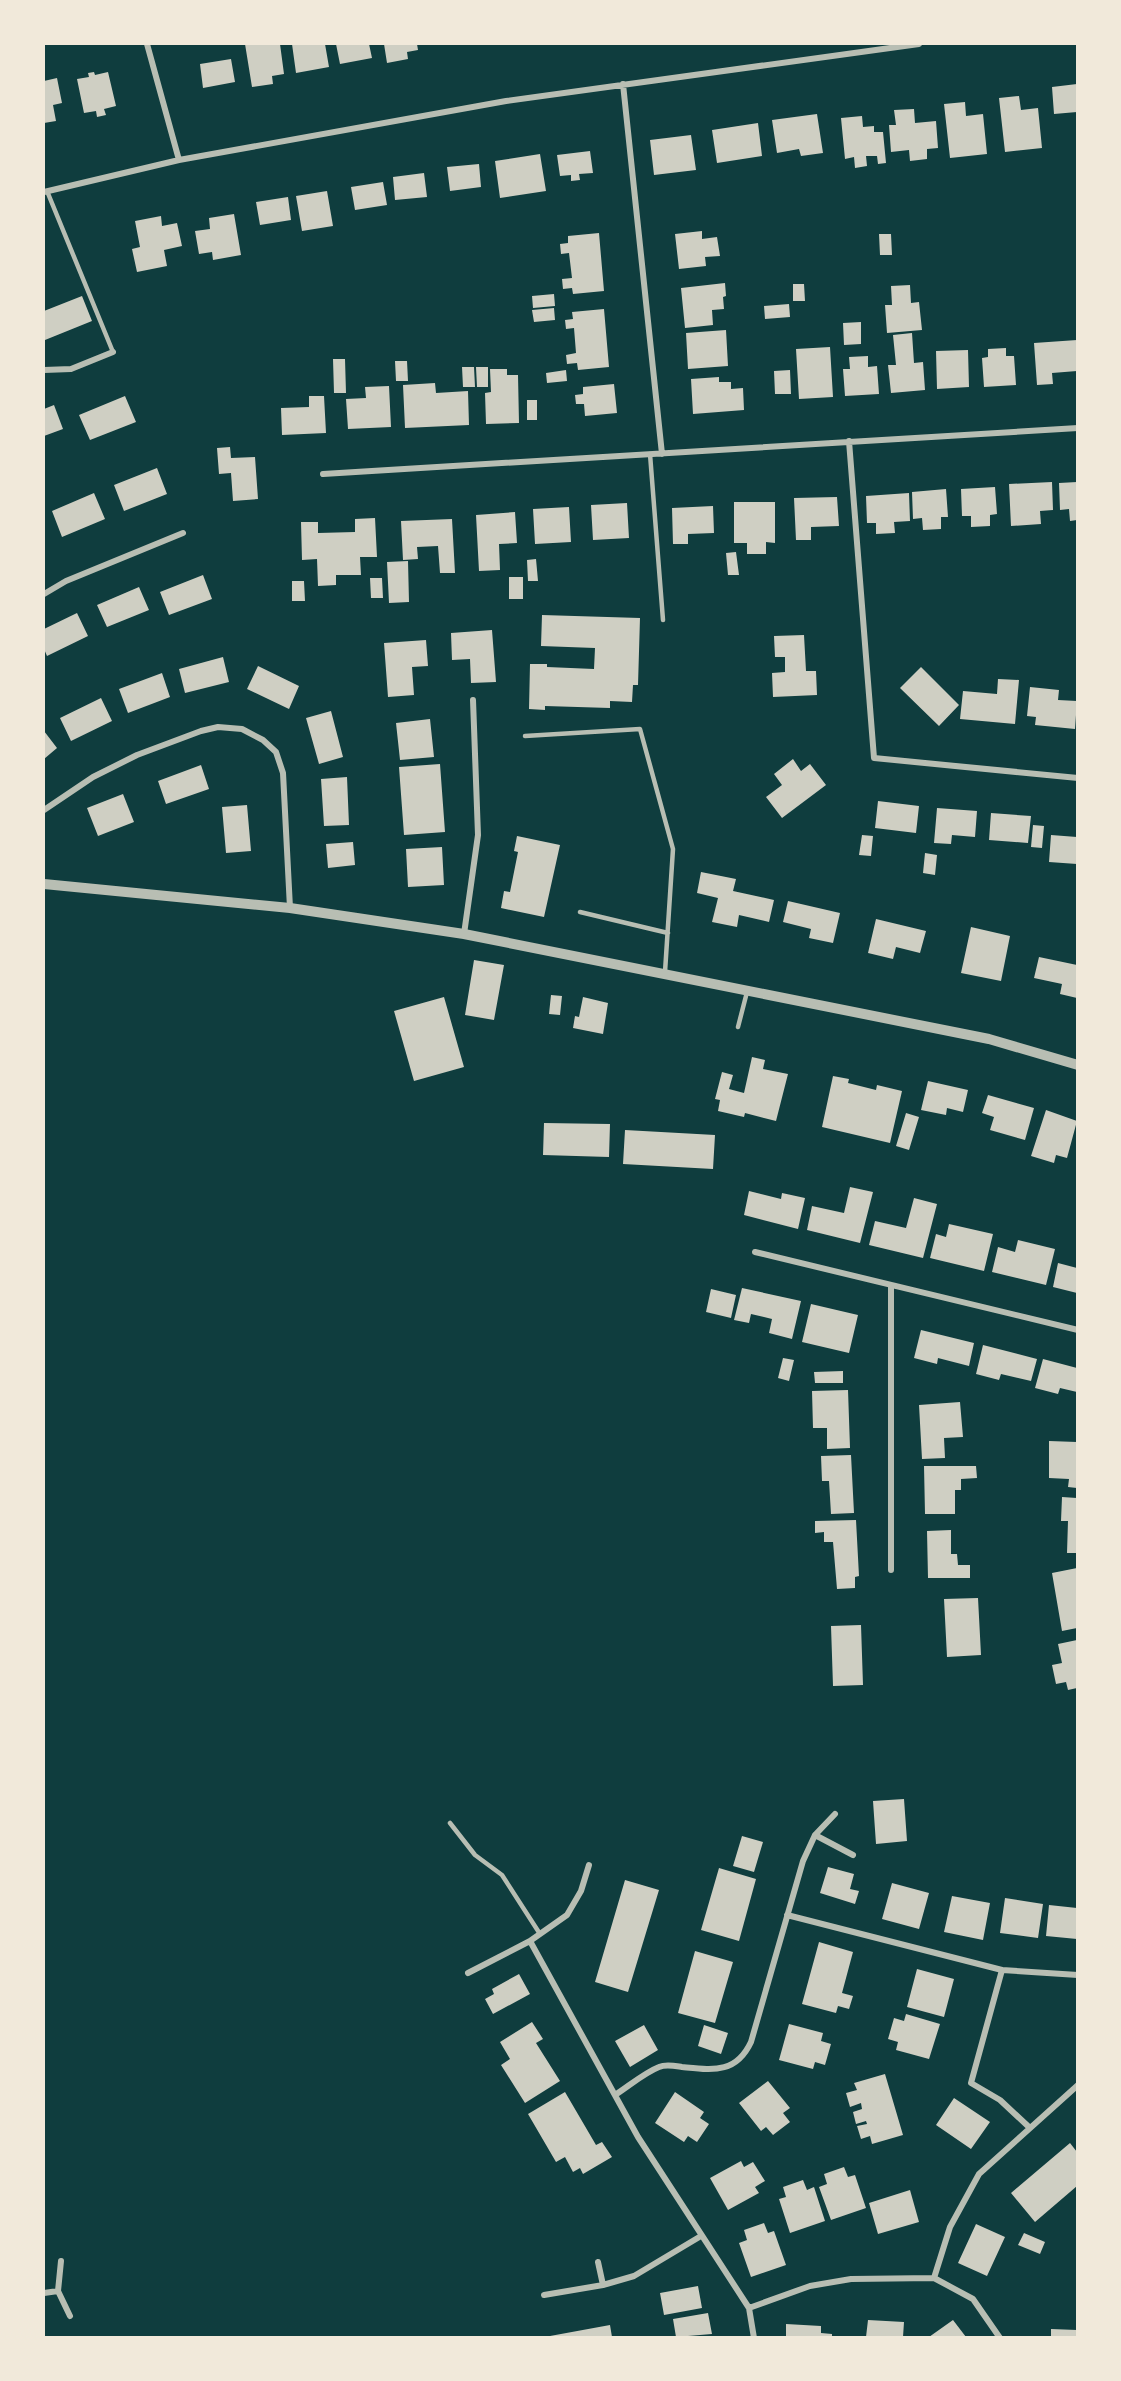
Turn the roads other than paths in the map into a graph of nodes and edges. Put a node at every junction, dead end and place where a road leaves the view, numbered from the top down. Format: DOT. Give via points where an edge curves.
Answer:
graph roads {
  1 [pos="147,44"];
  2 [pos="919,44"];
  3 [pos="623,84"];
  4 [pos="179,160"];
  5 [pos="45,191"];
  6 [pos="113,352"];
  7 [pos="44,370"];
  8 [pos="1077,428"];
  9 [pos="849,441"];
  10 [pos="650,454"];
  11 [pos="662,454"];
  12 [pos="323,474"];
  13 [pos="183,533"];
  14 [pos="44,594"];
  15 [pos="663,620"];
  16 [pos="473,700"];
  17 [pos="525,736"];
  18 [pos="1077,778"];
  19 [pos="44,810"];
  20 [pos="44,884"];
  21 [pos="290,908"];
  22 [pos="580,912"];
  23 [pos="668,933"];
  24 [pos="464,934"];
  25 [pos="665,973"];
  26 [pos="748,990"];
  27 [pos="738,1028"];
  28 [pos="1077,1065"];
  29 [pos="754,1252"];
  30 [pos="891,1285"];
  31 [pos="1077,1330"];
  32 [pos="891,1570"];
  33 [pos="835,1814"];
  34 [pos="450,1823"];
  35 [pos="815,1835"];
  36 [pos="853,1855"];
  37 [pos="589,1865"];
  38 [pos="788,1915"];
  39 [pos="540,1934"];
  40 [pos="530,1941"];
  41 [pos="1002,1970"];
  42 [pos="468,1973"];
  43 [pos="1077,1975"];
  44 [pos="1077,2085"];
  45 [pos="615,2095"];
  46 [pos="1030,2128"];
  47 [pos="701,2236"];
  48 [pos="61,2261"];
  49 [pos="598,2262"];
  50 [pos="934,2278"];
  51 [pos="603,2285"];
  52 [pos="58,2291"];
  53 [pos="44,2293"];
  54 [pos="544,2295"];
  55 [pos="749,2308"];
  56 [pos="70,2316"];
  57 [pos="754,2337"];
  58 [pos="1000,2337"];
  1 -- 4 [label="street"];
  2 -- 3 [label="street"];
  3 -- 4 [label="street"];
  3 -- 11 [label="street"];
  4 -- 5 [label="street"];
  5 -- 6 [label="lane"];
  6 -- 7 [label="street" via="71,369"];
  8 -- 9 [label="street"];
  9 -- 11 [label="street"];
  9 -- 18 [label="street" via="874,758"];
  10 -- 11 [label="street"];
  10 -- 12 [label="street"];
  10 -- 15 [label="lane"];
  13 -- 14 [label="street" via="66,581"];
  16 -- 24 [label="street" via="478,835"];
  17 -- 23 [label="lane" via="640,729 673,849"];
  19 -- 21 [label="street" via="93,777 137,755 201,731 218,727 242,729 276,752 283,773"];
  20 -- 21 [label="street"];
  21 -- 24 [label="street"];
  22 -- 23 [label="lane"];
  23 -- 25 [label="lane"];
  24 -- 25 [label="street"];
  25 -- 26 [label="street"];
  26 -- 27 [label="lane"];
  26 -- 28 [label="street" via="989,1039"];
  29 -- 30 [label="street"];
  30 -- 31 [label="street"];
  30 -- 32 [label="street"];
  33 -- 35 [label="street"];
  34 -- 39 [label="lane" via="475,1855 502,1875"];
  35 -- 36 [label="street"];
  35 -- 38 [label="street"];
  37 -- 39 [label="street" via="581,1891 567,1915"];
  38 -- 41 [label="street"];
  38 -- 45 [label="street" via="744,2056 711,2070 660,2067"];
  39 -- 40 [label="street"];
  40 -- 42 [label="street"];
  40 -- 45 [label="street"];
  41 -- 43 [label="street"];
  41 -- 46 [label="street" via="971,2083 1000,2100"];
  44 -- 46 [label="street"];
  45 -- 47 [label="street"];
  46 -- 50 [label="street" via="980,2174 950,2227"];
  47 -- 51 [label="street" via="634,2276"];
  47 -- 55 [label="street"];
  48 -- 52 [label="street"];
  49 -- 51 [label="street"];
  50 -- 55 [label="street" via="851,2279 810,2286"];
  50 -- 58 [label="street" via="973,2299"];
  51 -- 54 [label="street"];
  52 -- 53 [label="street"];
  52 -- 56 [label="street"];
  55 -- 57 [label="street"];
}
